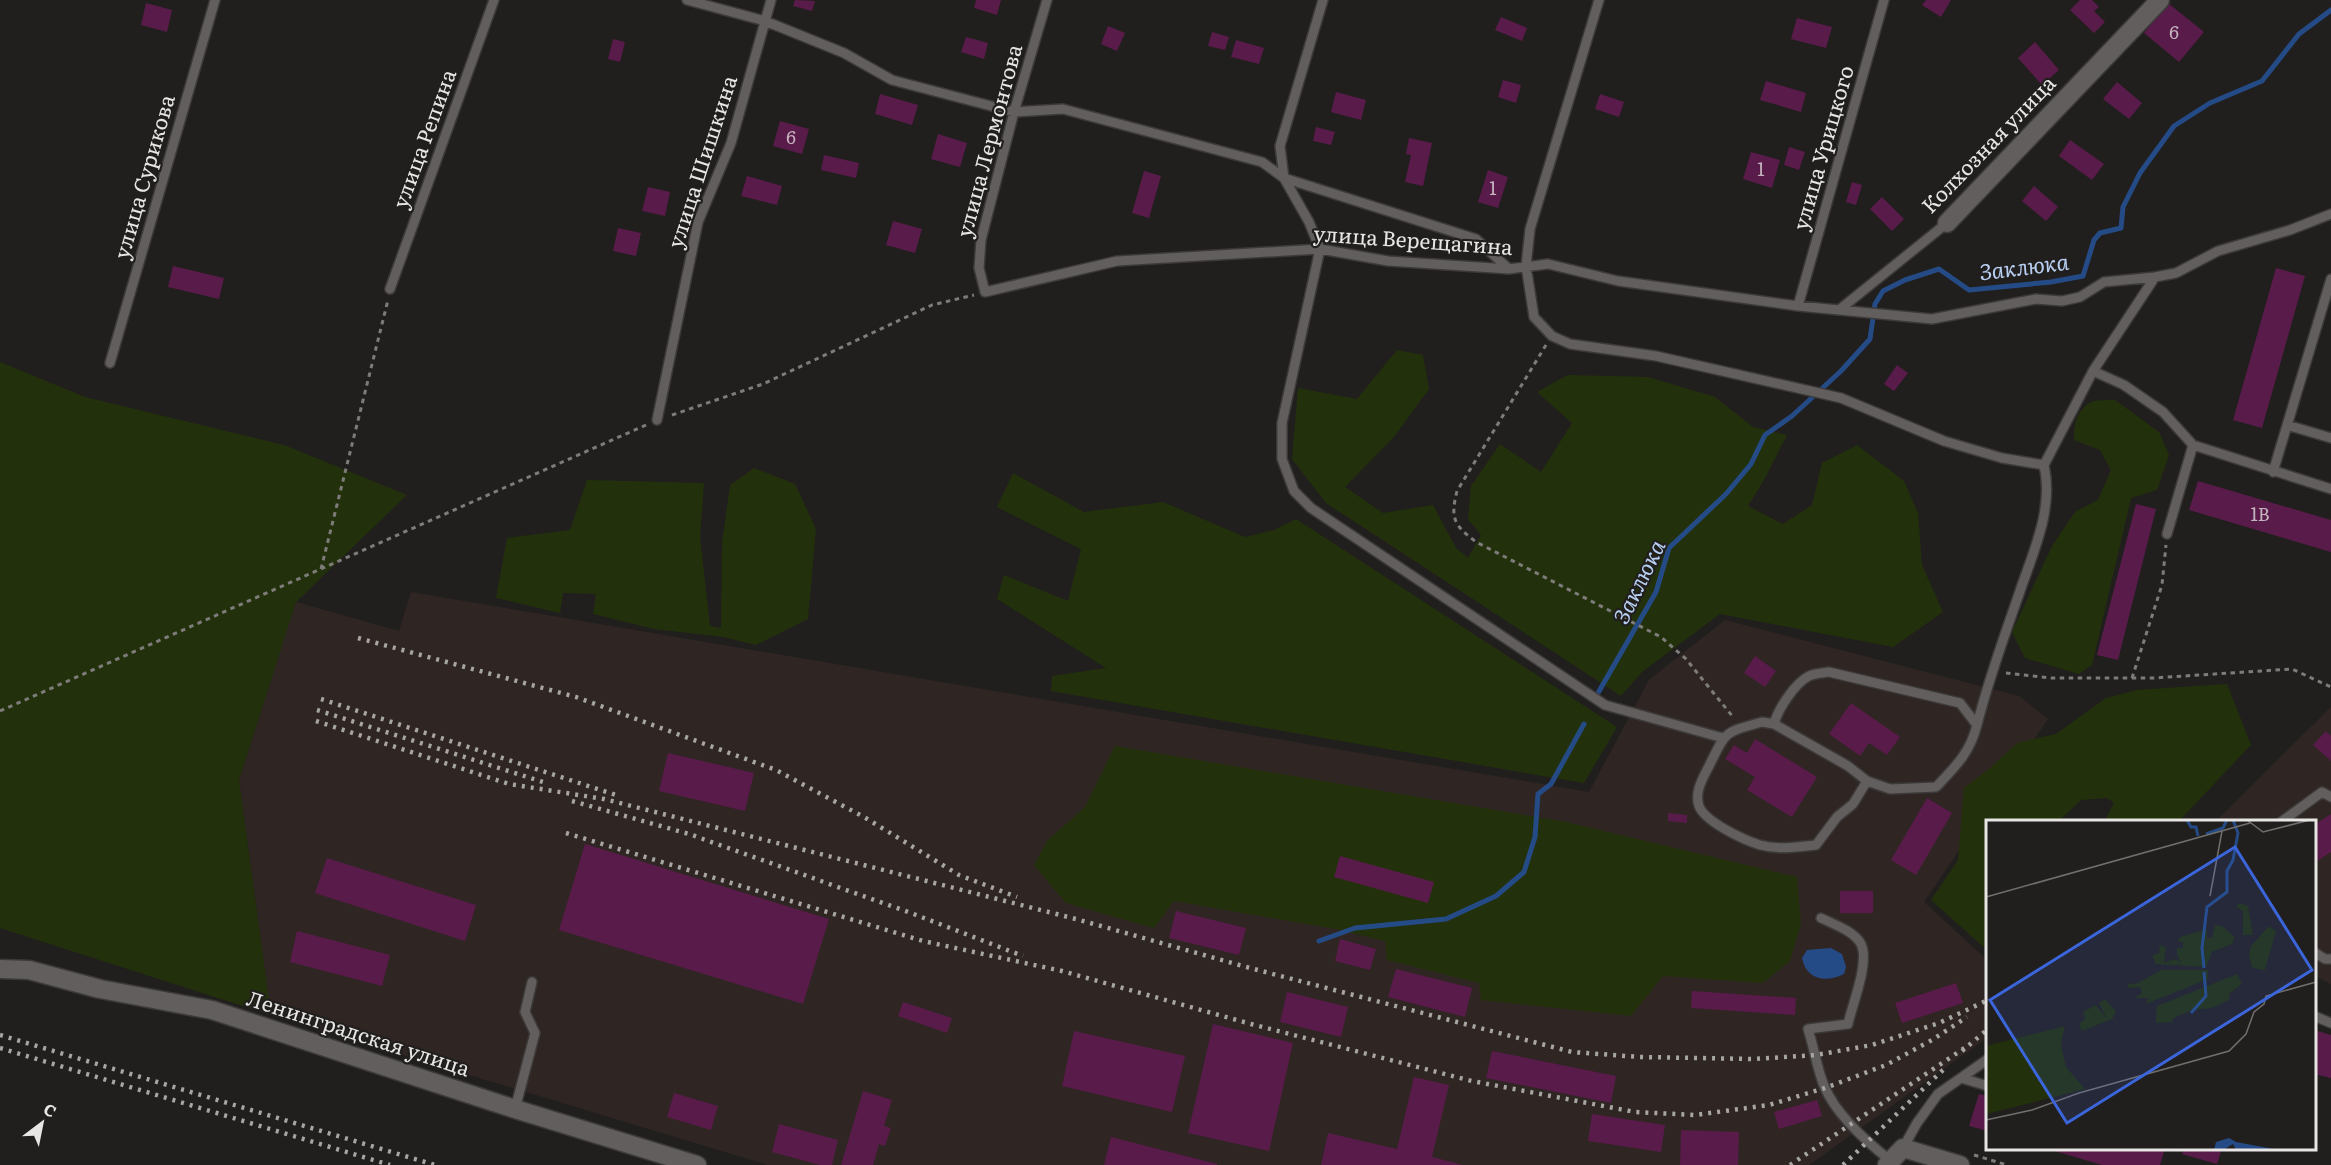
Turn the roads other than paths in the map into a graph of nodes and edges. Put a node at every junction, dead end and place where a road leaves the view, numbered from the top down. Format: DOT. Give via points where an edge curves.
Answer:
graph roads {
  1 [pos="215,0"];
  2 [pos="494,0"];
  3 [pos="687,0"];
  4 [pos="771,0"];
  5 [pos="1047,0"];
  6 [pos="1323,0"];
  7 [pos="1599,0"];
  8 [pos="1884,0"];
  9 [pos="2160,0"];
  10 [pos="765,21"];
  11 [pos="1014,112"];
  12 [pos="1284,178"];
  13 [pos="2331,214"];
  14 [pos="1947,223"];
  15 [pos="1320,249"];
  16 [pos="1526,266"];
  17 [pos="1509,269"];
  18 [pos="2155,277"];
  19 [pos="2331,279"];
  20 [pos="390,290"];
  21 [pos="985,292"];
  22 [pos="1798,306"];
  23 [pos="1839,310"];
  24 [pos="110,363"];
  25 [pos="2093,371"];
  26 [pos="657,420"];
  27 [pos="2287,425"];
  28 [pos="2331,438"];
  29 [pos="2193,445"];
  30 [pos="2044,465"];
  31 [pos="2273,472"];
  32 [pos="2331,489"];
  33 [pos="2168,534"];
  34 [pos="1774,723"];
  35 [pos="1977,725"];
  36 [pos="1723,738"];
  37 [pos="1867,781"];
  38 [pos="2331,797"];
  39 [pos="2284,820"];
  40 [pos="1821,918"];
  41 [pos="2316,953"];
  42 [pos="2331,959"];
  43 [pos="0,969"];
  44 [pos="532,982"];
  45 [pos="2316,1017"];
  46 [pos="2331,1023"];
  47 [pos="1986,1060"];
  48 [pos="1961,1078"];
  49 [pos="1986,1085"];
  50 [pos="515,1109"];
  51 [pos="1894,1158"];
  52 [pos="697,1165"];
  53 [pos="1960,1165"];
  1 -- 24 [label="lane, улица Сурикова"];
  2 -- 20 [label="lane, улица Репина"];
  3 -- 10 [label="lane"];
  4 -- 10 [label="lane, улица Шишкина"];
  5 -- 11 [label="lane, улица Лермонтова"];
  6 -- 12 [label="lane" via="1280,146"];
  7 -- 16 [label="lane" via="1530,229"];
  8 -- 22 [label="lane, улица Урицкого"];
  9 -- 14 [label="street, Колхозная улица"];
  10 -- 11 [label="lane" via="843,53 892,80"];
  10 -- 26 [label="lane, улица Шишкина" via="731,143 698,222"];
  11 -- 12 [label="lane" via="1063,109 1262,162"];
  11 -- 21 [label="lane, улица Лермонтова" via="981,240 979,268"];
  12 -- 15 [label="lane"];
  12 -- 17 [label="lane" via="1476,239"];
  13 -- 18 [label="lane, улица Верещагина" via="2218,251 2176,273"];
  14 -- 23 [label="lane, Колхозная улица"];
  15 -- 17 [label="lane, улица Верещагина" via="1389,261"];
  15 -- 21 [label="lane, улица Верещагина" via="1117,261"];
  15 -- 36 [label="lane" via="1282,423 1282,459 1294,491 1311,508 1605,705"];
  16 -- 17 [label="lane, улица Верещагина"];
  16 -- 22 [label="lane, улица Верещагина" via="1548,264 1618,280"];
  16 -- 30 [label="lane" via="1534,317 1552,336 1570,344 1656,356 1841,398 1944,441"];
  18 -- 23 [label="lane, улица Верещагина" via="2104,282 2080,297 2062,301 2036,299 1932,319"];
  18 -- 25 [label="lane"];
  19 -- 27 [label="lane"];
  22 -- 23 [label="lane, улица Верещагина"];
  25 -- 29 [label="lane" via="2124,385 2163,412"];
  25 -- 30 [label="lane"];
  27 -- 28 [label="lane"];
  27 -- 31 [label="lane"];
  29 -- 31 [label="lane"];
  29 -- 33 [label="lane"];
  30 -- 35 [label="lane" via="2048,500 2041,530"];
  31 -- 32 [label="lane"];
  34 -- 35 [label="lane" via="1795,689 1809,676 1829,672 1960,703"];
  34 -- 36 [label="lane" via="1731,730"];
  34 -- 37 [label="lane"];
  35 -- 37 [label="lane" via="1972,744 1936,788 1890,789"];
  36 -- 37 [label="lane" via="1698,790 1699,806 1711,822 1760,845 1816,845 1837,817 1853,804"];
  38 -- 39 [label="lane" via="2322,792"];
  40 -- 51 [label="lane" via="1861,944 1864,962 1848,1024 1808,1029 1825,1088 1867,1143"];
  41 -- 42 [label="lane"];
  43 -- 50 [label="street, Ленинградская улица" via="29,970 100,989 212,1010"];
  44 -- 50 [label="lane" via="525,1012 535,1033"];
  45 -- 46 [label="lane"];
  47 -- 48 [label="lane"];
  48 -- 49 [label="lane"];
  48 -- 51 [label="lane" via="1938,1094"];
  50 -- 52 [label="street, Ленинградская улица"];
  51 -- 53 [label="street"];
}
